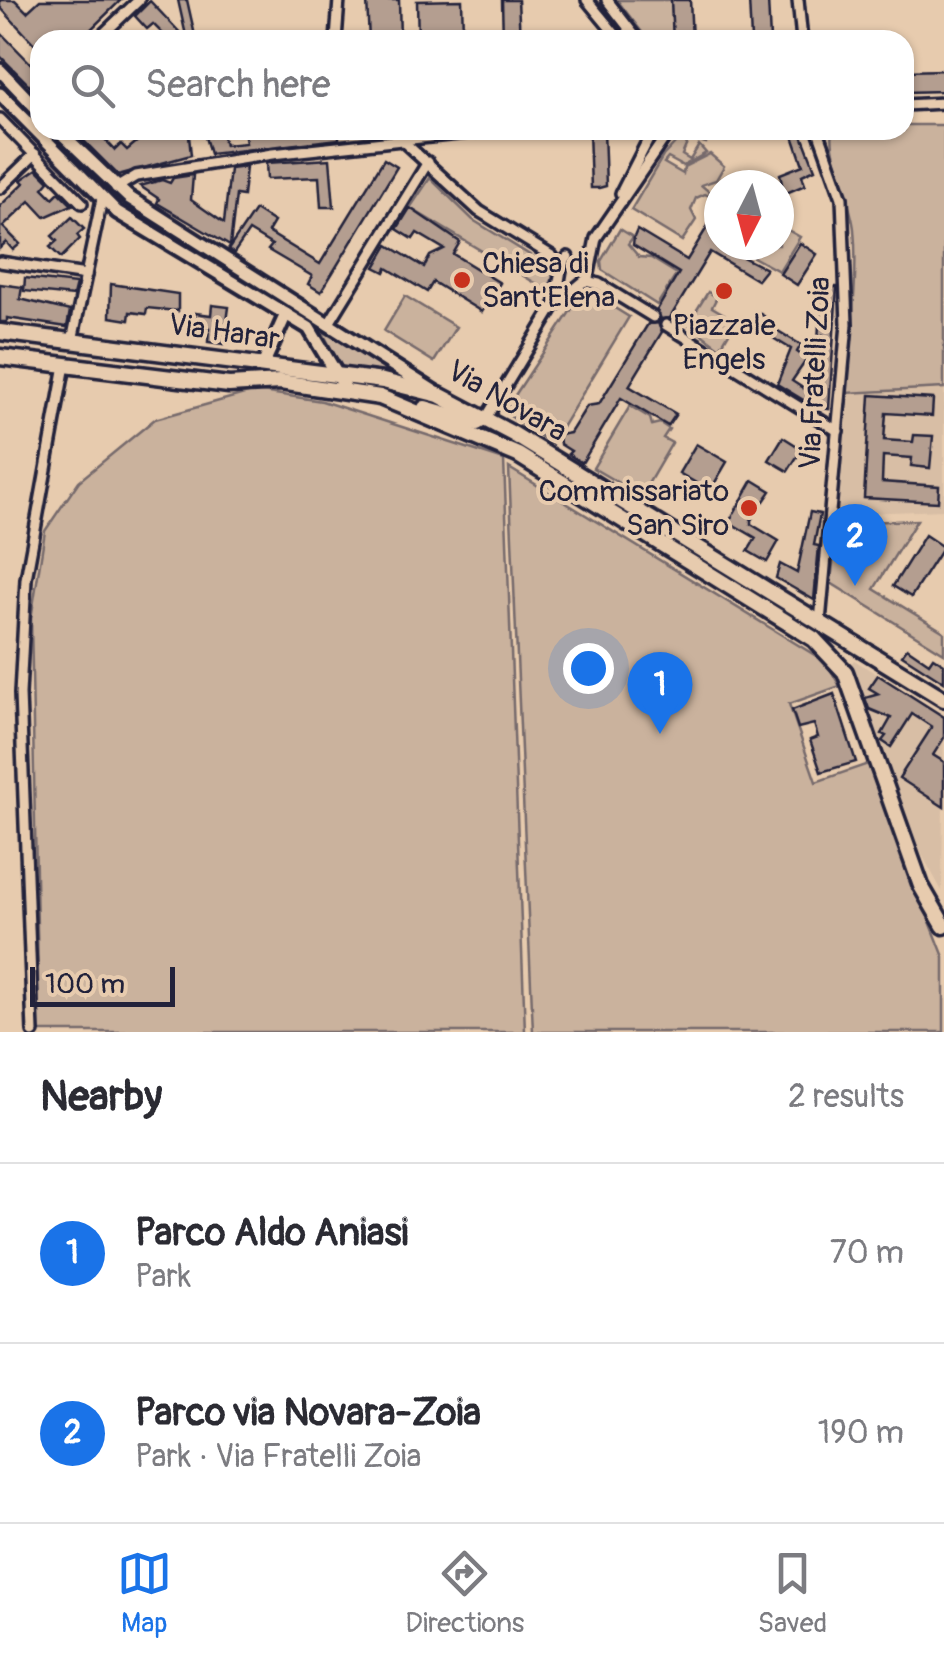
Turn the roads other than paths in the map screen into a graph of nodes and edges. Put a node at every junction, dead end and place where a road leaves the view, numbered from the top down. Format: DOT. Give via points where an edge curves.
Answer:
graph roads {
  1 [pos="139,0"];
  2 [pos="339,0"];
  3 [pos="587,0"];
  4 [pos="606,0"];
  5 [pos="798,0"];
  6 [pos="108,30"];
  7 [pos="337,30"];
  8 [pos="612,30"];
  9 [pos="630,30"];
  10 [pos="801,30"];
  11 [pos="0,70"];
  12 [pos="0,94"];
  13 [pos="30,98"];
  14 [pos="944,103"];
  15 [pos="914,104"];
  16 [pos="0,119"];
  17 [pos="30,125"];
  18 [pos="45,140"];
  19 [pos="68,140"];
  20 [pos="427,140"];
  21 [pos="647,140"];
  22 [pos="663,140"];
  23 [pos="822,140"];
  24 [pos="406,143"];
  25 [pos="35,154"];
  26 [pos="428,162"];
  27 [pos="86,182"];
  28 [pos="65,186"];
  29 [pos="0,188"];
  30 [pos="116,188"];
  31 [pos="102,200"];
  32 [pos="82,203"];
  33 [pos="613,209"];
  34 [pos="596,238"];
  35 [pos="552,256"];
  36 [pos="572,256"];
  37 [pos="0,262"];
  38 [pos="589,264"];
  39 [pos="561,271"];
  40 [pos="86,275"];
  41 [pos="582,283"];
  42 [pos="554,306"];
  43 [pos="286,314"];
  44 [pos="653,317"];
  45 [pos="328,325"];
  46 [pos="666,325"];
  47 [pos="312,331"];
  48 [pos="0,332"];
  49 [pos="72,341"];
  50 [pos="0,357"];
  51 [pos="65,365"];
  52 [pos="262,366"];
  53 [pos="338,374"];
  54 [pos="347,392"];
  55 [pos="439,395"];
  56 [pos="380,397"];
  57 [pos="486,418"];
  58 [pos="838,431"];
  59 [pos="496,444"];
  60 [pos="820,622"];
  61 [pos="868,652"];
  62 [pos="846,672"];
  63 [pos="944,699"];
  64 [pos="939,920"];
  65 [pos="944,937"];
  66 [pos="32,1032"];
  1 -- 6 [label="street"];
  2 -- 7 [label="street"];
  3 -- 8 [label="street"];
  4 -- 9 [label="street"];
  5 -- 10 [label="street"];
  11 -- 13 [label="street"];
  12 -- 17 [label="street"];
  14 -- 15 [label="street"];
  16 -- 25 [label="street"];
  18 -- 27 [label="street"];
  19 -- 30 [label="street, Via Novara"];
  20 -- 24 [label="street"];
  21 -- 33 [label="street"];
  22 -- 33 [label="street"];
  23 -- 58 [label="street, Via Fratelli Zoia" via="846,223"];
  24 -- 26 [label="street"];
  24 -- 30 [label="street" via="253,157 136,176"];
  25 -- 28 [label="street"];
  25 -- 29 [label="street"];
  26 -- 35 [label="street" via="479,211"];
  26 -- 45 [label="street"];
  27 -- 28 [label="street"];
  27 -- 31 [label="street"];
  28 -- 32 [label="street"];
  30 -- 45 [label="street, Via Novara"];
  31 -- 40 [label="street"];
  31 -- 43 [label="street"];
  33 -- 34 [label="street"];
  34 -- 36 [label="street"];
  34 -- 38 [label="street"];
  35 -- 36 [label="street"];
  35 -- 39 [label="street"];
  36 -- 38 [label="street"];
  36 -- 39 [label="street"];
  37 -- 40 [label="street"];
  38 -- 41 [label="street"];
  39 -- 41 [label="street" via="567,282"];
  39 -- 42 [label="street"];
  40 -- 49 [label="street"];
  41 -- 42 [label="street"];
  41 -- 44 [label="street" via="599,284"];
  42 -- 57 [label="street"];
  43 -- 47 [label="street"];
  43 -- 52 [label="street"];
  45 -- 47 [label="street"];
  45 -- 55 [label="street, Via Novara"];
  46 -- 58 [label="street"];
  47 -- 53 [label="street"];
  48 -- 49 [label="main road, Via Harar"];
  49 -- 52 [label="main road, Via Harar"];
  50 -- 51 [label="main road, Via Harar"];
  51 -- 54 [label="main road, Via Harar"];
  51 -- 66 [label="street" via="26,579 20,694"];
  52 -- 53 [label="main road, Via Harar"];
  53 -- 54 [label="street"];
  53 -- 55 [label="main road, Via Harar"];
  54 -- 56 [label="main road, Via Novara"];
  55 -- 57 [label="main road, Via Novara"];
  56 -- 57 [label="main road" via="477,423"];
  56 -- 59 [label="main road, Via Novara"];
  57 -- 59 [label="main road"];
  57 -- 60 [label="main road, Via Novara"];
  58 -- 60 [label="street, Via Fratelli Zoia"];
  59 -- 62 [label="main road, Via Novara" via="814,639"];
  60 -- 61 [label="main road, Via Novara"];
  61 -- 62 [label="main road" via="854,654"];
  61 -- 63 [label="main road, Via Novara"];
  62 -- 64 [label="main road"];
  64 -- 65 [label="street"];
}
